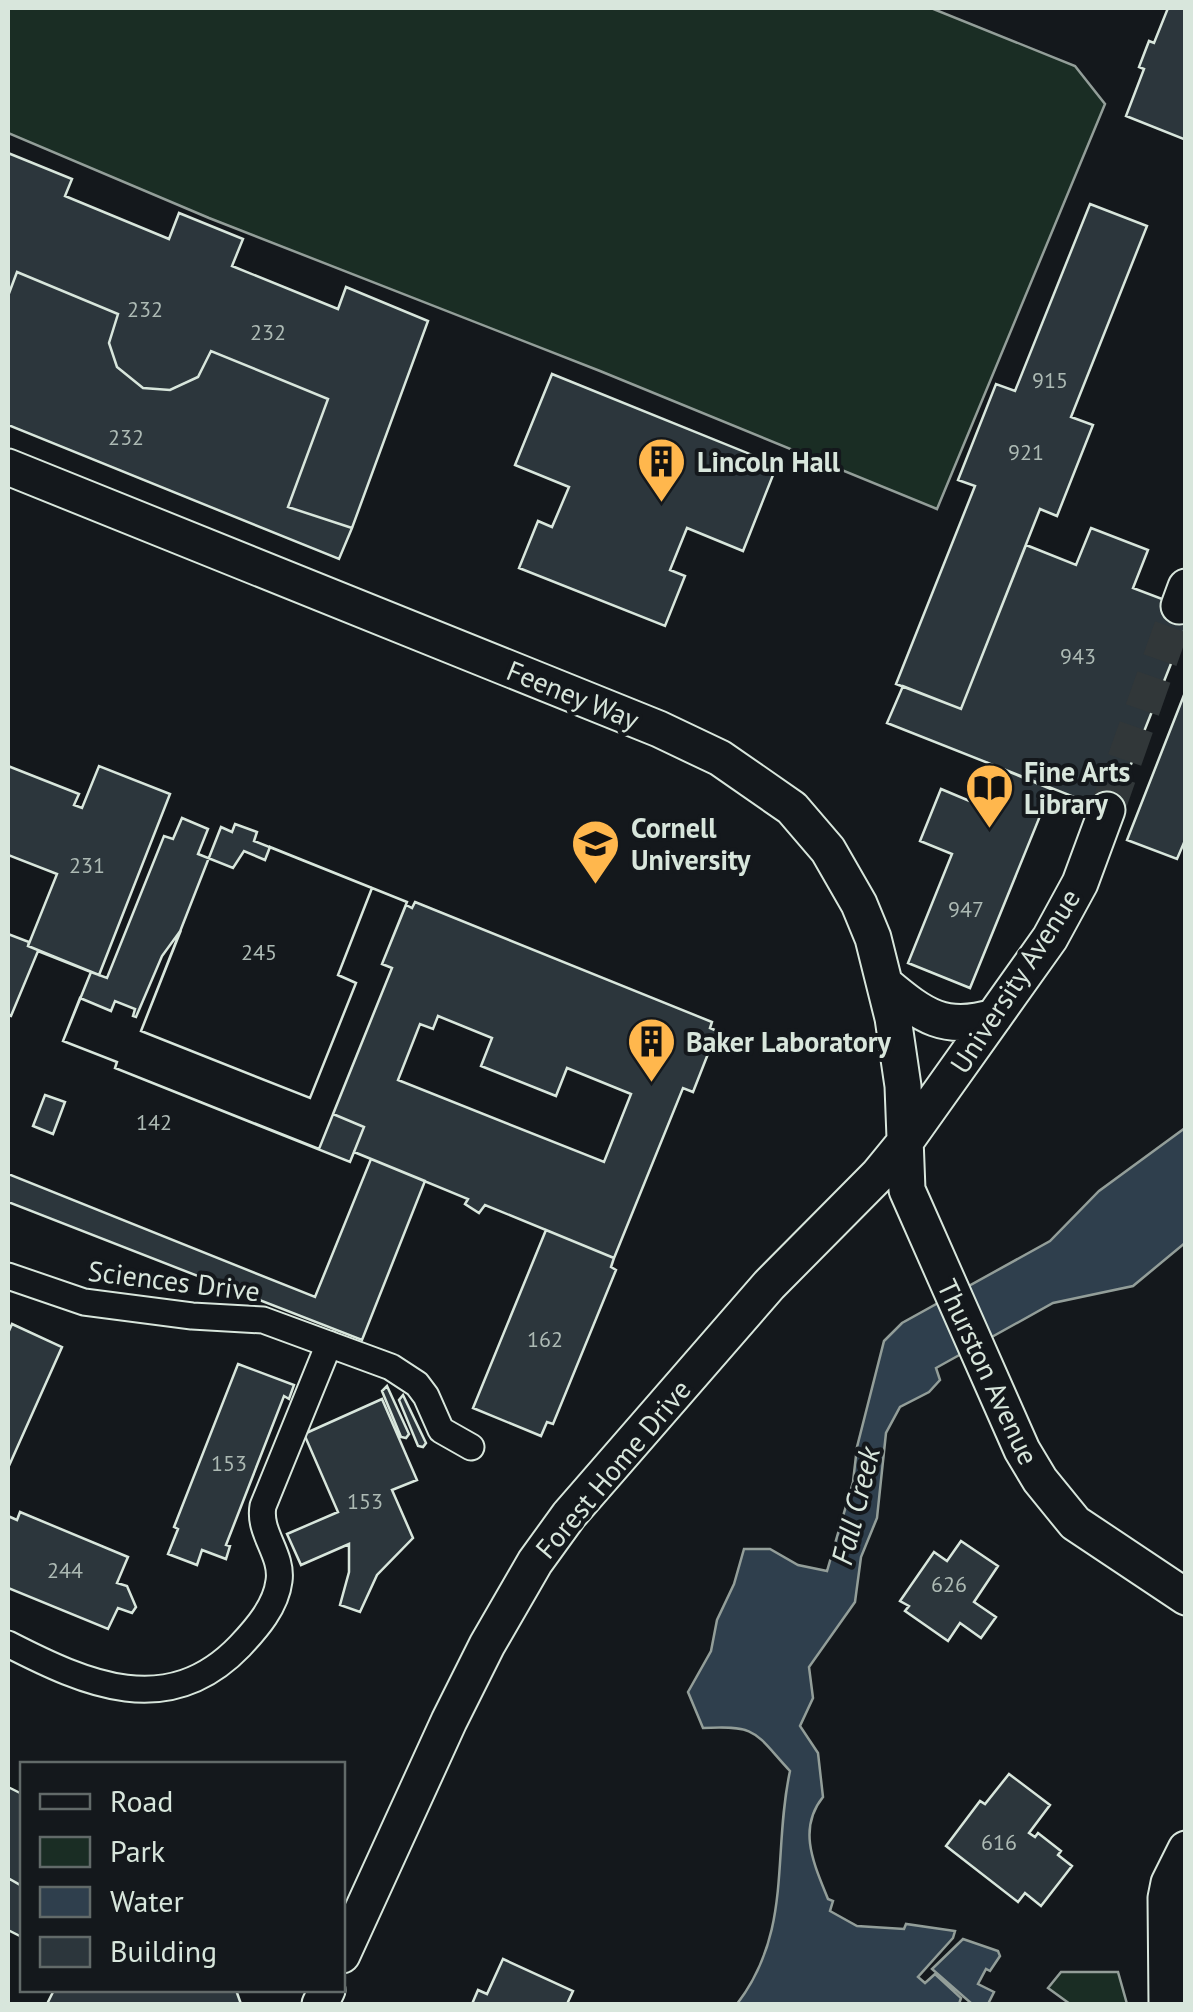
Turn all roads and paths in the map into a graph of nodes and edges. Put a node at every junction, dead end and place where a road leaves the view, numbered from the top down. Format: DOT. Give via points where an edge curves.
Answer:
graph roads {
  1 [pos="8,468"];
  2 [pos="1106,810"];
  3 [pos="886,984"];
  4 [pos="994,1017"];
  5 [pos="905,1142"];
  6 [pos="8,1276"];
  7 [pos="329,1344"];
  8 [pos="471,1447"];
  9 [pos="1186,1597"];
  10 [pos="8,1644"];
  11 [pos="1186,1849"];
  12 [pos="345,1948"];
  13 [pos="1167,2004"];
  1 -- 3 [label="street, Feeney Way" via="730,764 792,808 828,850 859,904"];
  2 -- 4 [label="street, University Avenue" via="1066,910"];
  3 -- 4 [label="street" via="941,1022"];
  3 -- 5 [label="street, Feeney Way"];
  4 -- 5 [label="street, University Avenue"];
  5 -- 9 [label="street, Thurston Avenue" via="907,1190 1040,1480 1075,1523"];
  5 -- 12 [label="street, Forest Home Drive" via="769,1285 569,1514 535,1562 449,1721"];
  6 -- 7 [label="street, Sciences Drive" via="84,1302 262,1320"];
  7 -- 8 [label="street, Sciences Drive" via="403,1373 426,1396 442,1430"];
  7 -- 10 [label="street" via="264,1506 279,1582 270,1607 234,1652 191,1680 128,1691 73,1675"];
  11 -- 13 [label="street" via="1166,1898"];
}
